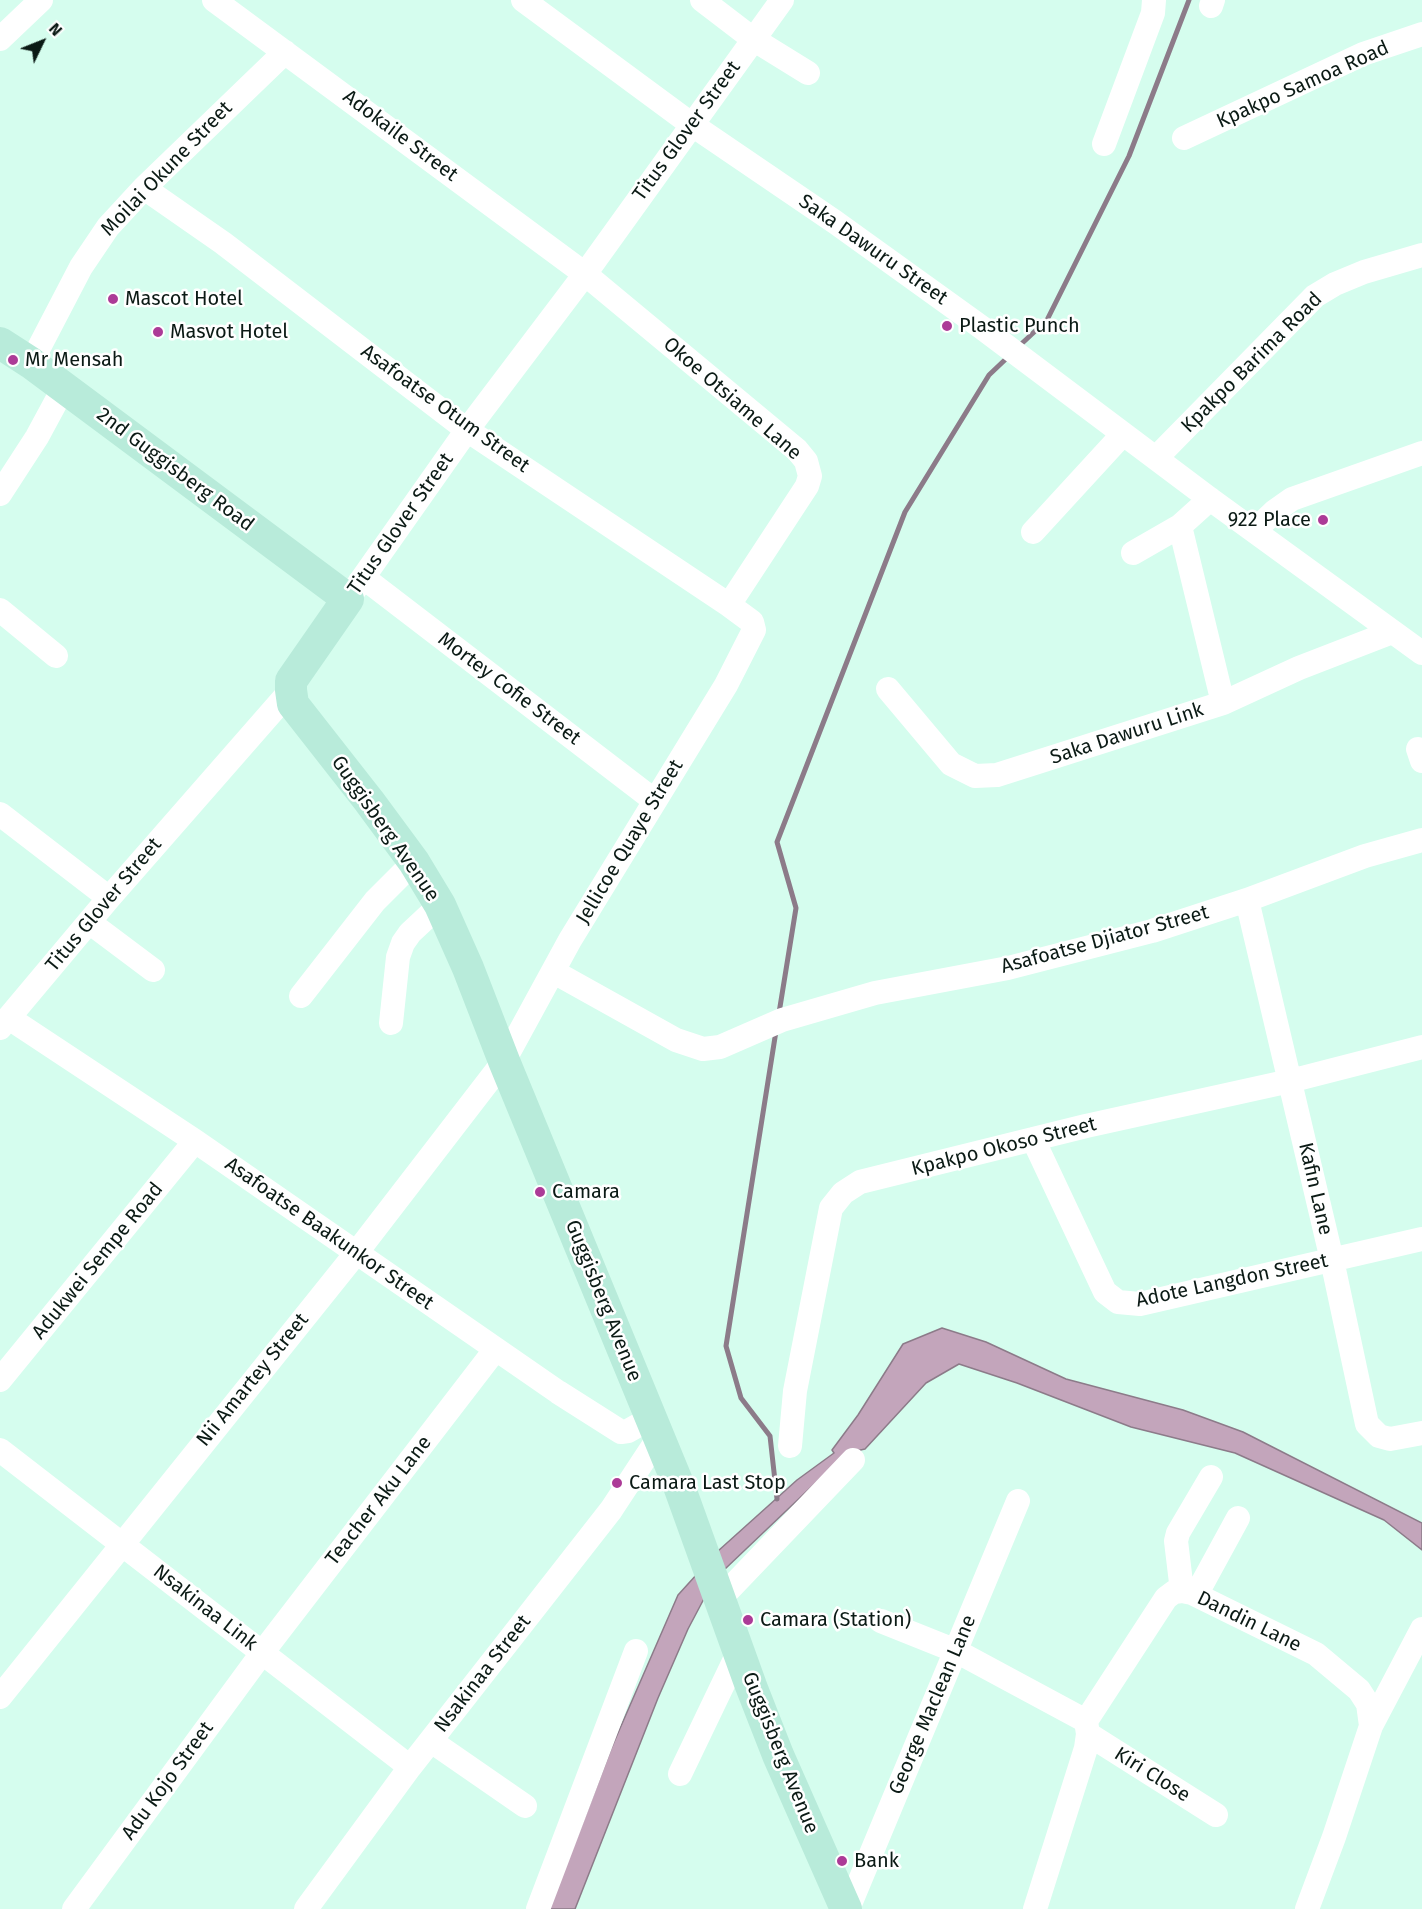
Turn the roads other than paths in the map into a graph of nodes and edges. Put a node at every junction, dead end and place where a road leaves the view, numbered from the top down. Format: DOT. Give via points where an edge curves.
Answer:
graph roads {
  1 [pos="41,0"];
  2 [pos="214,0"];
  3 [pos="523,0"];
  4 [pos="702,0"];
  5 [pos="782,0"];
  6 [pos="1154,0"];
  7 [pos="1422,34"];
  8 [pos="0,39"];
  9 [pos="753,39"];
  10 [pos="285,52"];
  11 [pos="808,74"];
  12 [pos="691,124"];
  13 [pos="1184,138"];
  14 [pos="1104,144"];
  15 [pos="144,188"];
  16 [pos="1422,255"];
  17 [pos="585,274"];
  18 [pos="0,343"];
  19 [pos="31,363"];
  20 [pos="64,387"];
  21 [pos="467,430"];
  22 [pos="1123,434"];
  23 [pos="1422,453"];
  24 [pos="1156,458"];
  25 [pos="0,494"];
  26 [pos="1210,499"];
  27 [pos="1180,526"];
  28 [pos="1254,531"];
  29 [pos="1033,532"];
  30 [pos="1133,553"];
  31 [pos="356,588"];
  32 [pos="729,605"];
  33 [pos="0,610"];
  34 [pos="752,622"];
  35 [pos="1392,632"];
  36 [pos="1422,653"];
  37 [pos="56,656"];
  38 [pos="888,689"];
  39 [pos="291,690"];
  40 [pos="1223,703"];
  41 [pos="655,801"];
  42 [pos="0,814"];
  43 [pos="1422,840"];
  44 [pos="414,862"];
  45 [pos="109,898"];
  46 [pos="1247,900"];
  47 [pos="440,905"];
  48 [pos="89,922"];
  49 [pos="153,970"];
  50 [pos="554,972"];
  51 [pos="300,996"];
  52 [pos="5,1023"];
  53 [pos="391,1023"];
  54 [pos="1422,1047"];
  55 [pos="504,1061"];
  56 [pos="1290,1081"];
  57 [pos="1033,1139"];
  58 [pos="195,1142"];
  59 [pos="1422,1239"];
  60 [pos="357,1252"];
  61 [pos="1332,1260"];
  62 [pos="495,1350"];
  63 [pos="0,1380"];
  64 [pos="655,1428"];
  65 [pos="1420,1434"];
  66 [pos="790,1446"];
  67 [pos="0,1450"];
  68 [pos="853,1460"];
  69 [pos="1211,1477"];
  70 [pos="1018,1501"];
  71 [pos="1238,1518"];
  72 [pos="122,1543"];
  73 [pos="718,1592"];
  74 [pos="1189,1593"];
  75 [pos="881,1621"];
  76 [pos="1422,1629"];
  77 [pos="636,1651"];
  78 [pos="739,1651"];
  79 [pos="956,1651"];
  80 [pos="262,1653"];
  81 [pos="0,1696"];
  82 [pos="1371,1726"];
  83 [pos="1087,1728"];
  84 [pos="431,1741"];
  85 [pos="410,1767"];
  86 [pos="680,1774"];
  87 [pos="525,1806"];
  88 [pos="1216,1815"];
  89 [pos="74,1909"];
  90 [pos="306,1909"];
  91 [pos="538,1909"];
  92 [pos="847,1909"];
  93 [pos="1035,1909"];
  94 [pos="1307,1909"];
  1 -- 8 [label="street"];
  2 -- 10 [label="street, Adokaile Street"];
  3 -- 12 [label="street, Saka Dawuru Street"];
  4 -- 9 [label="street"];
  5 -- 9 [label="street, Titus Glover Street"];
  6 -- 14 [label="street" via="1153,13"];
  7 -- 13 [label="street, Kpakpo Samoa Road" via="1363,54"];
  9 -- 11 [label="street"];
  9 -- 12 [label="street, Titus Glover Street"];
  10 -- 15 [label="street, Moilai Okune Street"];
  10 -- 17 [label="street, Adokaile Street"];
  12 -- 17 [label="street, Titus Glover Street"];
  12 -- 22 [label="street, Saka Dawuru Street" via="835,222"];
  15 -- 19 [label="street, Moilai Okune Street" via="94,245"];
  15 -- 21 [label="street, Asafoatse Otum Street" via="223,243"];
  16 -- 24 [label="street, Kpakpo Barima Road" via="1364,272 1316,296"];
  17 -- 21 [label="street, Titus Glover Street"];
  17 -- 32 [label="street, Okoe Otsiame Lane" via="806,461 810,476 807,486"];
  18 -- 19 [label="main road, 2nd Guggisberg Road"];
  19 -- 20 [label="main road, 2nd Guggisberg Road"];
  20 -- 25 [label="street"];
  20 -- 31 [label="main road, 2nd Guggisberg Road"];
  21 -- 31 [label="street, Titus Glover Street"];
  21 -- 32 [label="street, Asafoatse Otum Street"];
  22 -- 24 [label="street, Saka Dawuru Street"];
  22 -- 29 [label="street"];
  23 -- 28 [label="street" via="1293,499"];
  24 -- 26 [label="street, Saka Dawuru Street"];
  26 -- 27 [label="street"];
  26 -- 28 [label="street, Saka Dawuru Street"];
  27 -- 30 [label="street"];
  27 -- 40 [label="street"];
  28 -- 35 [label="street, Saka Dawuru Street"];
  31 -- 39 [label="main road, Titus Glover Street" via="291,681"];
  31 -- 41 [label="street, Mortey Cofie Street"];
  32 -- 34 [label="street, Asafoatse Otum Street"];
  33 -- 37 [label="street"];
  34 -- 41 [label="street, Jellicoe Quaye Street" via="754,630 726,685"];
  35 -- 36 [label="street, Saka Dawuru Street"];
  35 -- 40 [label="street, Saka Dawuru Link"];
  38 -- 40 [label="street, Saka Dawuru Link" via="951,764 975,776 997,776"];
  39 -- 44 [label="main road, Guggisberg Avenue" via="301,714"];
  39 -- 45 [label="street, Titus Glover Street"];
  41 -- 50 [label="street, Jellicoe Quaye Street"];
  42 -- 45 [label="street"];
  43 -- 46 [label="street, Asafoatse Djiator Street" via="1365,856"];
  44 -- 47 [label="main road, Guggisberg Avenue"];
  44 -- 51 [label="street" via="375,901"];
  45 -- 48 [label="street, Titus Glover Street"];
  46 -- 50 [label="street, Asafoatse Djiator Street" via="1060,956 875,993 782,1020 720,1047 703,1049 676,1040"];
  46 -- 56 [label="street, Kafin Lane"];
  47 -- 53 [label="street" via="403,943"];
  47 -- 55 [label="main road, Guggisberg Avenue"];
  48 -- 49 [label="street"];
  48 -- 52 [label="street, Titus Glover Street"];
  50 -- 55 [label="street, Jellicoe Quaye Street"];
  52 -- 58 [label="street, Asafoatse Baakunkor Street"];
  54 -- 56 [label="street, Kpakpo Okoso Street"];
  55 -- 60 [label="street, Nii Amartey Street"];
  55 -- 64 [label="main road, Guggisberg Avenue"];
  56 -- 57 [label="street, Kpakpo Okoso Street"];
  56 -- 61 [label="street, Kafin Lane"];
  57 -- 61 [label="street, Adote Langdon Street" via="1105,1292 1118,1302 1140,1304"];
  57 -- 66 [label="street, Kpakpo Okoso Street" via="860,1182 843,1193 831,1208 795,1391"];
  58 -- 60 [label="street, Asafoatse Baakunkor Street"];
  58 -- 63 [label="street, Adukwei Sempe Road"];
  59 -- 61 [label="street, Adote Langdon Street"];
  60 -- 62 [label="street, Asafoatse Baakunkor Street"];
  60 -- 72 [label="street, Nii Amartey Street"];
  61 -- 65 [label="street, Kafin Lane" via="1367,1424 1378,1436 1390,1439"];
  62 -- 64 [label="street, Asafoatse Baakunkor Street" via="621,1432"];
  62 -- 80 [label="street, Teacher Aku Lane"];
  64 -- 73 [label="main road, Guggisberg Avenue"];
  64 -- 84 [label="street, Nsakinaa Street" via="611,1510"];
  67 -- 72 [label="street, Nsakinaa Link"];
  68 -- 73 [label="street"];
  69 -- 74 [label="street" via="1176,1541"];
  70 -- 79 [label="street, George Maclean Lane"];
  71 -- 74 [label="street"];
  72 -- 80 [label="street, Nsakinaa Link"];
  72 -- 81 [label="street, Nii Amartey Street"];
  73 -- 78 [label="main road, Guggisberg Avenue"];
  74 -- 82 [label="street, Dandin Lane" via="1316,1654 1359,1690 1368,1704"];
  74 -- 83 [label="street, Dandin Lane" via="1174,1592 1166,1598"];
  75 -- 79 [label="street, Kiri Close"];
  76 -- 82 [label="street"];
  77 -- 91 [label="street"];
  78 -- 86 [label="street"];
  78 -- 92 [label="main road, Guggisberg Avenue" via="778,1755"];
  79 -- 83 [label="street, Kiri Close"];
  79 -- 92 [label="street, George Maclean Lane"];
  80 -- 85 [label="street, Nsakinaa Link"];
  80 -- 89 [label="street, Adu Kojo Street"];
  82 -- 94 [label="street"];
  83 -- 88 [label="street, Kiri Close"];
  83 -- 93 [label="street, Dandin Lane" via="1086,1748"];
  84 -- 85 [label="street, Nsakinaa Street"];
  84 -- 87 [label="street"];
  85 -- 90 [label="street, Nsakinaa Street"];
}
